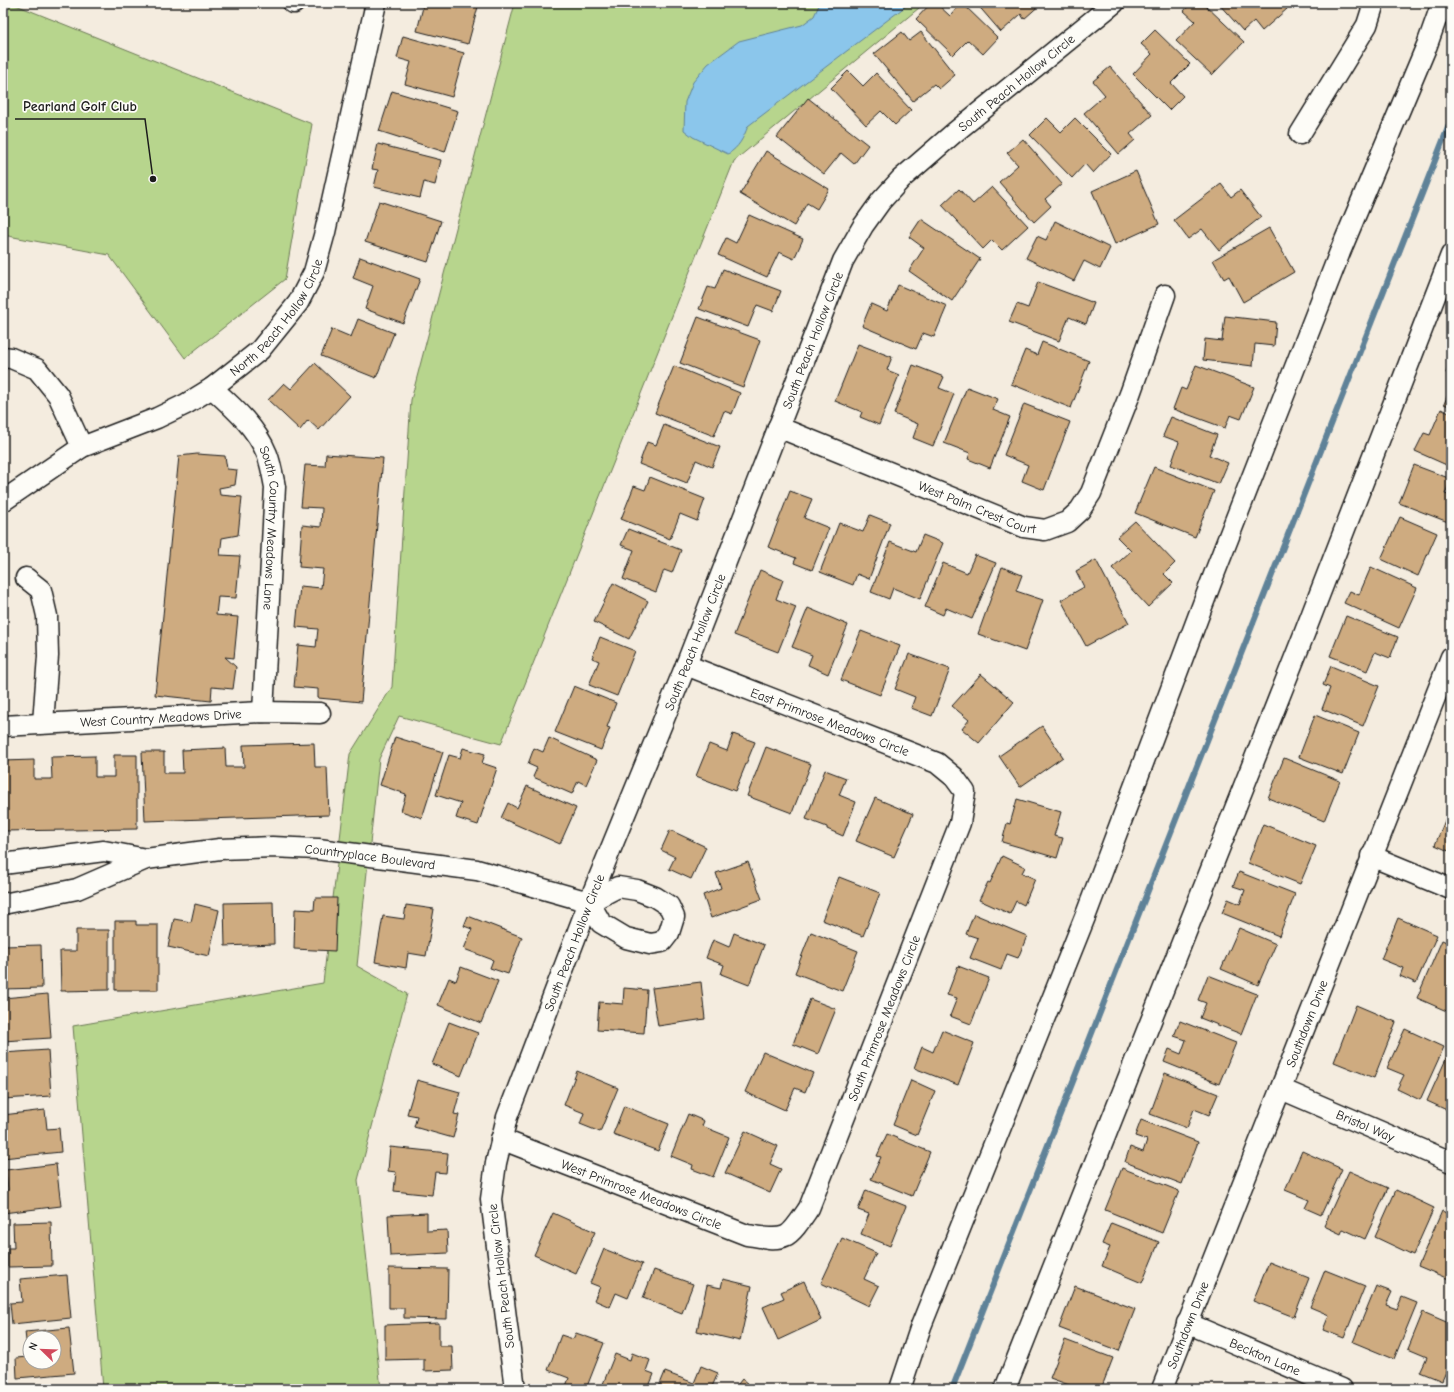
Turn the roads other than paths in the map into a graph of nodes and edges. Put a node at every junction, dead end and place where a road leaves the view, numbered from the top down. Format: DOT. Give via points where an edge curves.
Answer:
graph roads {
  1 [pos="376,3"];
  2 [pos="1114,3"];
  3 [pos="1374,3"];
  4 [pos="1442,3"];
  5 [pos="1300,134"];
  6 [pos="1451,255"];
  7 [pos="1165,295"];
  8 [pos="3,357"];
  9 [pos="212,388"];
  10 [pos="778,427"];
  11 [pos="82,447"];
  12 [pos="3,501"];
  13 [pos="26,578"];
  14 [pos="1451,657"];
  15 [pos="686,665"];
  16 [pos="263,712"];
  17 [pos="320,713"];
  18 [pos="43,723"];
  19 [pos="3,726"];
  20 [pos="965,792"];
  21 [pos="1372,856"];
  22 [pos="146,859"];
  23 [pos="3,864"];
  24 [pos="1451,889"];
  25 [pos="589,902"];
  26 [pos="3,904"];
  27 [pos="1281,1089"];
  28 [pos="501,1139"];
  29 [pos="1451,1162"];
  30 [pos="785,1236"];
  31 [pos="1187,1323"];
  32 [pos="515,1389"];
  33 [pos="900,1389"];
  34 [pos="1005,1389"];
  35 [pos="1162,1389"];
  36 [pos="1342,1389"];
  1 -- 9 [label="street, North Peach Hollow Circle" via="345,147 314,272 298,302 260,350"];
  2 -- 10 [label="street, South Peach Hollow Circle" via="937,147 881,201 863,226 844,261"];
  3 -- 5 [label="street" via="1367,25"];
  4 -- 33 [label="street" via="1215,572 1087,912 921,1326"];
  6 -- 34 [label="street"];
  7 -- 10 [label="street, West Palm Crest Court" via="1091,493 1080,510 1067,522 1045,530 1024,527"];
  8 -- 11 [label="street" via="37,369 58,395"];
  9 -- 11 [label="street, North Peach Hollow Circle" via="157,418"];
  9 -- 16 [label="street, South Country Meadows Lane" via="254,430 267,454 276,487"];
  10 -- 15 [label="street, South Peach Hollow Circle"];
  11 -- 12 [label="street, North Peach Hollow Circle"];
  13 -- 18 [label="street" via="41,590 48,616"];
  14 -- 21 [label="street, Southdown Drive"];
  15 -- 20 [label="street, East Primrose Meadows Circle" via="937,764 954,777"];
  15 -- 25 [label="street, South Peach Hollow Circle"];
  16 -- 17 [label="street, West Country Meadows Drive"];
  16 -- 18 [label="street, West Country Meadows Drive"];
  18 -- 19 [label="street, West Country Meadows Drive"];
  20 -- 30 [label="street, South Primrose Meadows Circle" via="960,823 810,1208"];
  21 -- 24 [label="street"];
  21 -- 27 [label="street, Southdown Drive"];
  22 -- 23 [label="street, Countryplace Boulevard" via="104,851"];
  22 -- 25 [label="street, Countryplace Boulevard" via="220,849 318,849 477,870"];
  22 -- 26 [label="street, Countryplace Boulevard" via="77,889"];
  25 -- 28 [label="street, South Peach Hollow Circle" via="506,1117"];
  27 -- 29 [label="street, Bristol Way"];
  27 -- 31 [label="street, Southdown Drive"];
  28 -- 30 [label="street, West Primrose Meadows Circle" via="747,1235 767,1238"];
  28 -- 32 [label="street, South Peach Hollow Circle" via="491,1199"];
  31 -- 35 [label="street, Southdown Drive"];
  31 -- 36 [label="street, Beckton Lane"];
}
